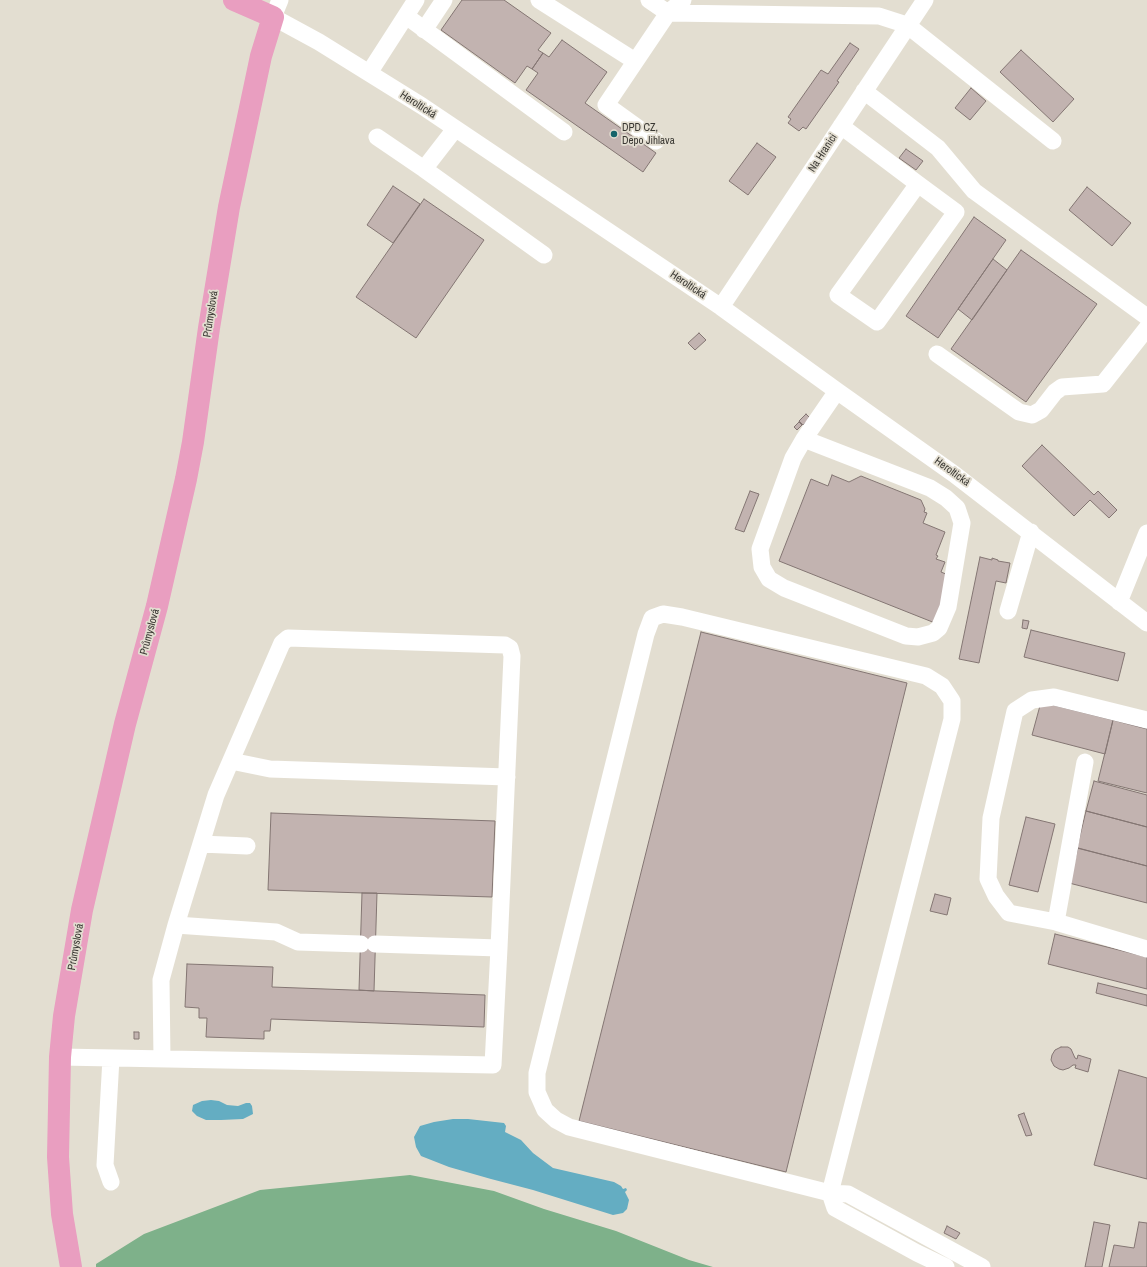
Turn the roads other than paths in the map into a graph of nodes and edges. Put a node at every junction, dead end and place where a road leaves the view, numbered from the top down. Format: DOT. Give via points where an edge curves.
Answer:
graph roads {
  1 [pos="234,0"];
  2 [pos="416,0"];
  3 [pos="444,0"];
  4 [pos="539,0"];
  5 [pos="649,0"];
  6 [pos="683,0"];
  7 [pos="925,0"];
  8 [pos="276,8"];
  9 [pos="668,13"];
  10 [pos="406,16"];
  11 [pos="908,26"];
  12 [pos="424,30"];
  13 [pos="635,62"];
  14 [pos="369,73"];
  15 [pos="864,91"];
  16 [pos="841,126"];
  17 [pos="455,130"];
  18 [pos="564,132"];
  19 [pos="377,137"];
  20 [pos="656,141"];
  21 [pos="1053,141"];
  22 [pos="424,169"];
  23 [pos="918,184"];
  24 [pos="544,255"];
  25 [pos="721,307"];
  26 [pos="1147,318"];
  27 [pos="1147,328"];
  28 [pos="936,354"];
  29 [pos="837,391"];
  30 [pos="804,439"];
  31 [pos="1031,532"];
  32 [pos="1147,533"];
  33 [pos="1120,602"];
  34 [pos="1008,611"];
  35 [pos="1147,624"];
  36 [pos="1147,720"];
  37 [pos="231,761"];
  38 [pos="1085,762"];
  39 [pos="506,777"];
  40 [pos="201,844"];
  41 [pos="247,846"];
  42 [pos="1056,922"];
  43 [pos="176,925"];
  44 [pos="499,948"];
  45 [pos="1147,949"];
  46 [pos="60,1057"];
  47 [pos="111,1058"];
  48 [pos="162,1058"];
  49 [pos="111,1182"];
  50 [pos="830,1193"];
  51 [pos="71,1267"];
  52 [pos="946,1267"];
  53 [pos="982,1267"];
  1 -- 8 [label="main road, Heroltická"];
  2 -- 10 [label="street"];
  3 -- 12 [label="street"];
  4 -- 13 [label="street"];
  5 -- 9 [label="street"];
  6 -- 9 [label="street"];
  7 -- 11 [label="street, Na Hranici"];
  8 -- 14 [label="street, Heroltická" via="319,42"];
  8 -- 46 [label="main road, Průmyslová" via="261,56 230,208 186,479 82,910 64,1016"];
  9 -- 11 [label="street" via="879,16"];
  9 -- 13 [label="street"];
  10 -- 12 [label="street"];
  10 -- 14 [label="street"];
  11 -- 15 [label="street, Na Hranici"];
  11 -- 21 [label="street"];
  12 -- 18 [label="street"];
  13 -- 20 [label="street" via="606,105"];
  14 -- 17 [label="street, Heroltická"];
  15 -- 16 [label="street, Na Hranici"];
  15 -- 26 [label="street" via="938,148 974,191"];
  16 -- 23 [label="street"];
  16 -- 25 [label="street, Na Hranici"];
  17 -- 22 [label="street"];
  17 -- 25 [label="street, Heroltická"];
  19 -- 22 [label="street"];
  22 -- 24 [label="street"];
  23 -- 23 [label="street" via="956,212 877,322 838,294"];
  25 -- 29 [label="street, Heroltická"];
  27 -- 28 [label="street" via="1103,384 1062,387 1041,410 1032,415 1019,412"];
  29 -- 30 [label="street"];
  29 -- 31 [label="street, Heroltická"];
  30 -- 30 [label="street" via="793,458 760,549 762,567 769,579 784,588 906,636 918,637 933,633 939,628 948,607 962,523 957,508 930,488"];
  31 -- 33 [label="street, Heroltická"];
  31 -- 34 [label="street"];
  32 -- 33 [label="street"];
  33 -- 35 [label="street, Heroltická"];
  36 -- 42 [label="street" via="1054,698 1032,700 1015,710 991,818 988,879 996,896 1009,913"];
  37 -- 39 [label="street" via="270,769"];
  37 -- 39 [label="street" via="282,643 288,638 505,646 510,648 512,656"];
  37 -- 40 [label="street" via="216,795"];
  38 -- 42 [label="street"];
  39 -- 44 [label="street"];
  40 -- 41 [label="street"];
  40 -- 43 [label="street"];
  42 -- 45 [label="street"];
  43 -- 44 [label="street" via="276,932 298,942"];
  43 -- 48 [label="street" via="161,980"];
  44 -- 48 [label="street" via="493,1065"];
  46 -- 47 [label="street"];
  46 -- 51 [label="main road, Průmyslová" via="58,1157 62,1214"];
  47 -- 48 [label="street"];
  47 -- 49 [label="street" via="106,1165"];
  50 -- 50 [label="street" via="569,1127 545,1110 538,1092 537,1073 646,634 652,618 663,614 926,676 942,686 952,701 952,719"];
  50 -- 52 [label="street" via="836,1208"];
  50 -- 53 [label="street" via="848,1194"];
}
